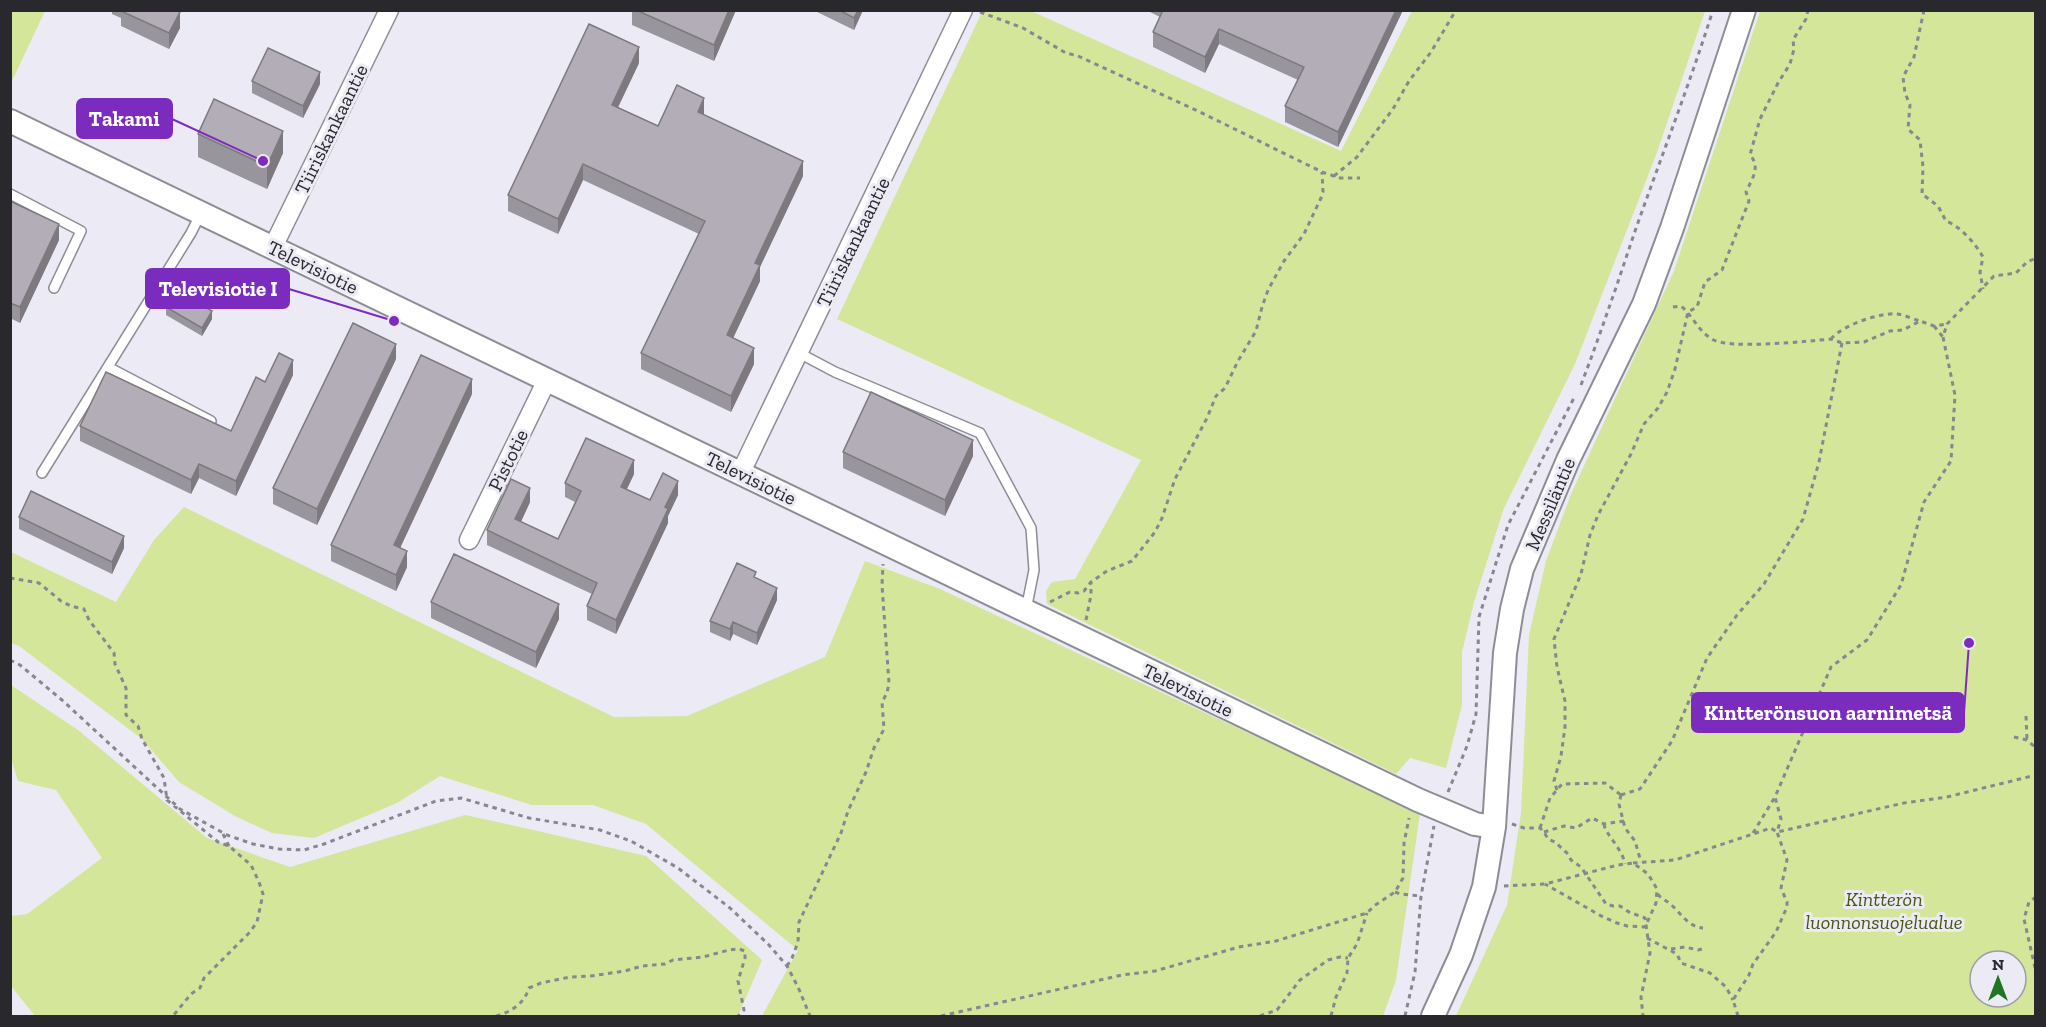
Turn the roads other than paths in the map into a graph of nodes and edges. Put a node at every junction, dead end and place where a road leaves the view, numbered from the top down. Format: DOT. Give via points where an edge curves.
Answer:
graph roads {
  1 [pos="388,10"];
  2 [pos="963,10"];
  3 [pos="1744,10"];
  4 [pos="10,121"];
  5 [pos="10,194"];
  6 [pos="201,213"];
  7 [pos="273,247"];
  8 [pos="54,288"];
  9 [pos="800,354"];
  10 [pos="108,367"];
  11 [pos="547,380"];
  12 [pos="211,421"];
  13 [pos="741,472"];
  14 [pos="42,473"];
  15 [pos="469,540"];
  16 [pos="1030,614"];
  17 [pos="1495,824"];
  18 [pos="1433,1017"];
  1 -- 7 [label="street, Tiiriskankaantie"];
  2 -- 9 [label="street, Tiiriskankaantie"];
  3 -- 17 [label="street, Messiläntie" via="1644,304 1568,460 1522,569 1505,653"];
  4 -- 6 [label="street, Televisiotie"];
  5 -- 8 [label="lane" via="81,231"];
  6 -- 7 [label="street, Televisiotie"];
  6 -- 10 [label="lane"];
  7 -- 11 [label="street, Televisiotie"];
  9 -- 13 [label="street, Tiiriskankaantie"];
  9 -- 16 [label="lane" via="980,433 1031,528 1034,570 1028,600"];
  10 -- 12 [label="lane"];
  10 -- 14 [label="lane"];
  11 -- 13 [label="street, Televisiotie"];
  11 -- 15 [label="street, Pistotie"];
  13 -- 16 [label="street, Televisiotie"];
  16 -- 17 [label="street, Televisiotie" via="1418,800 1475,824"];
  17 -- 18 [label="street, Messiläntie" via="1484,886 1461,955"];
}
